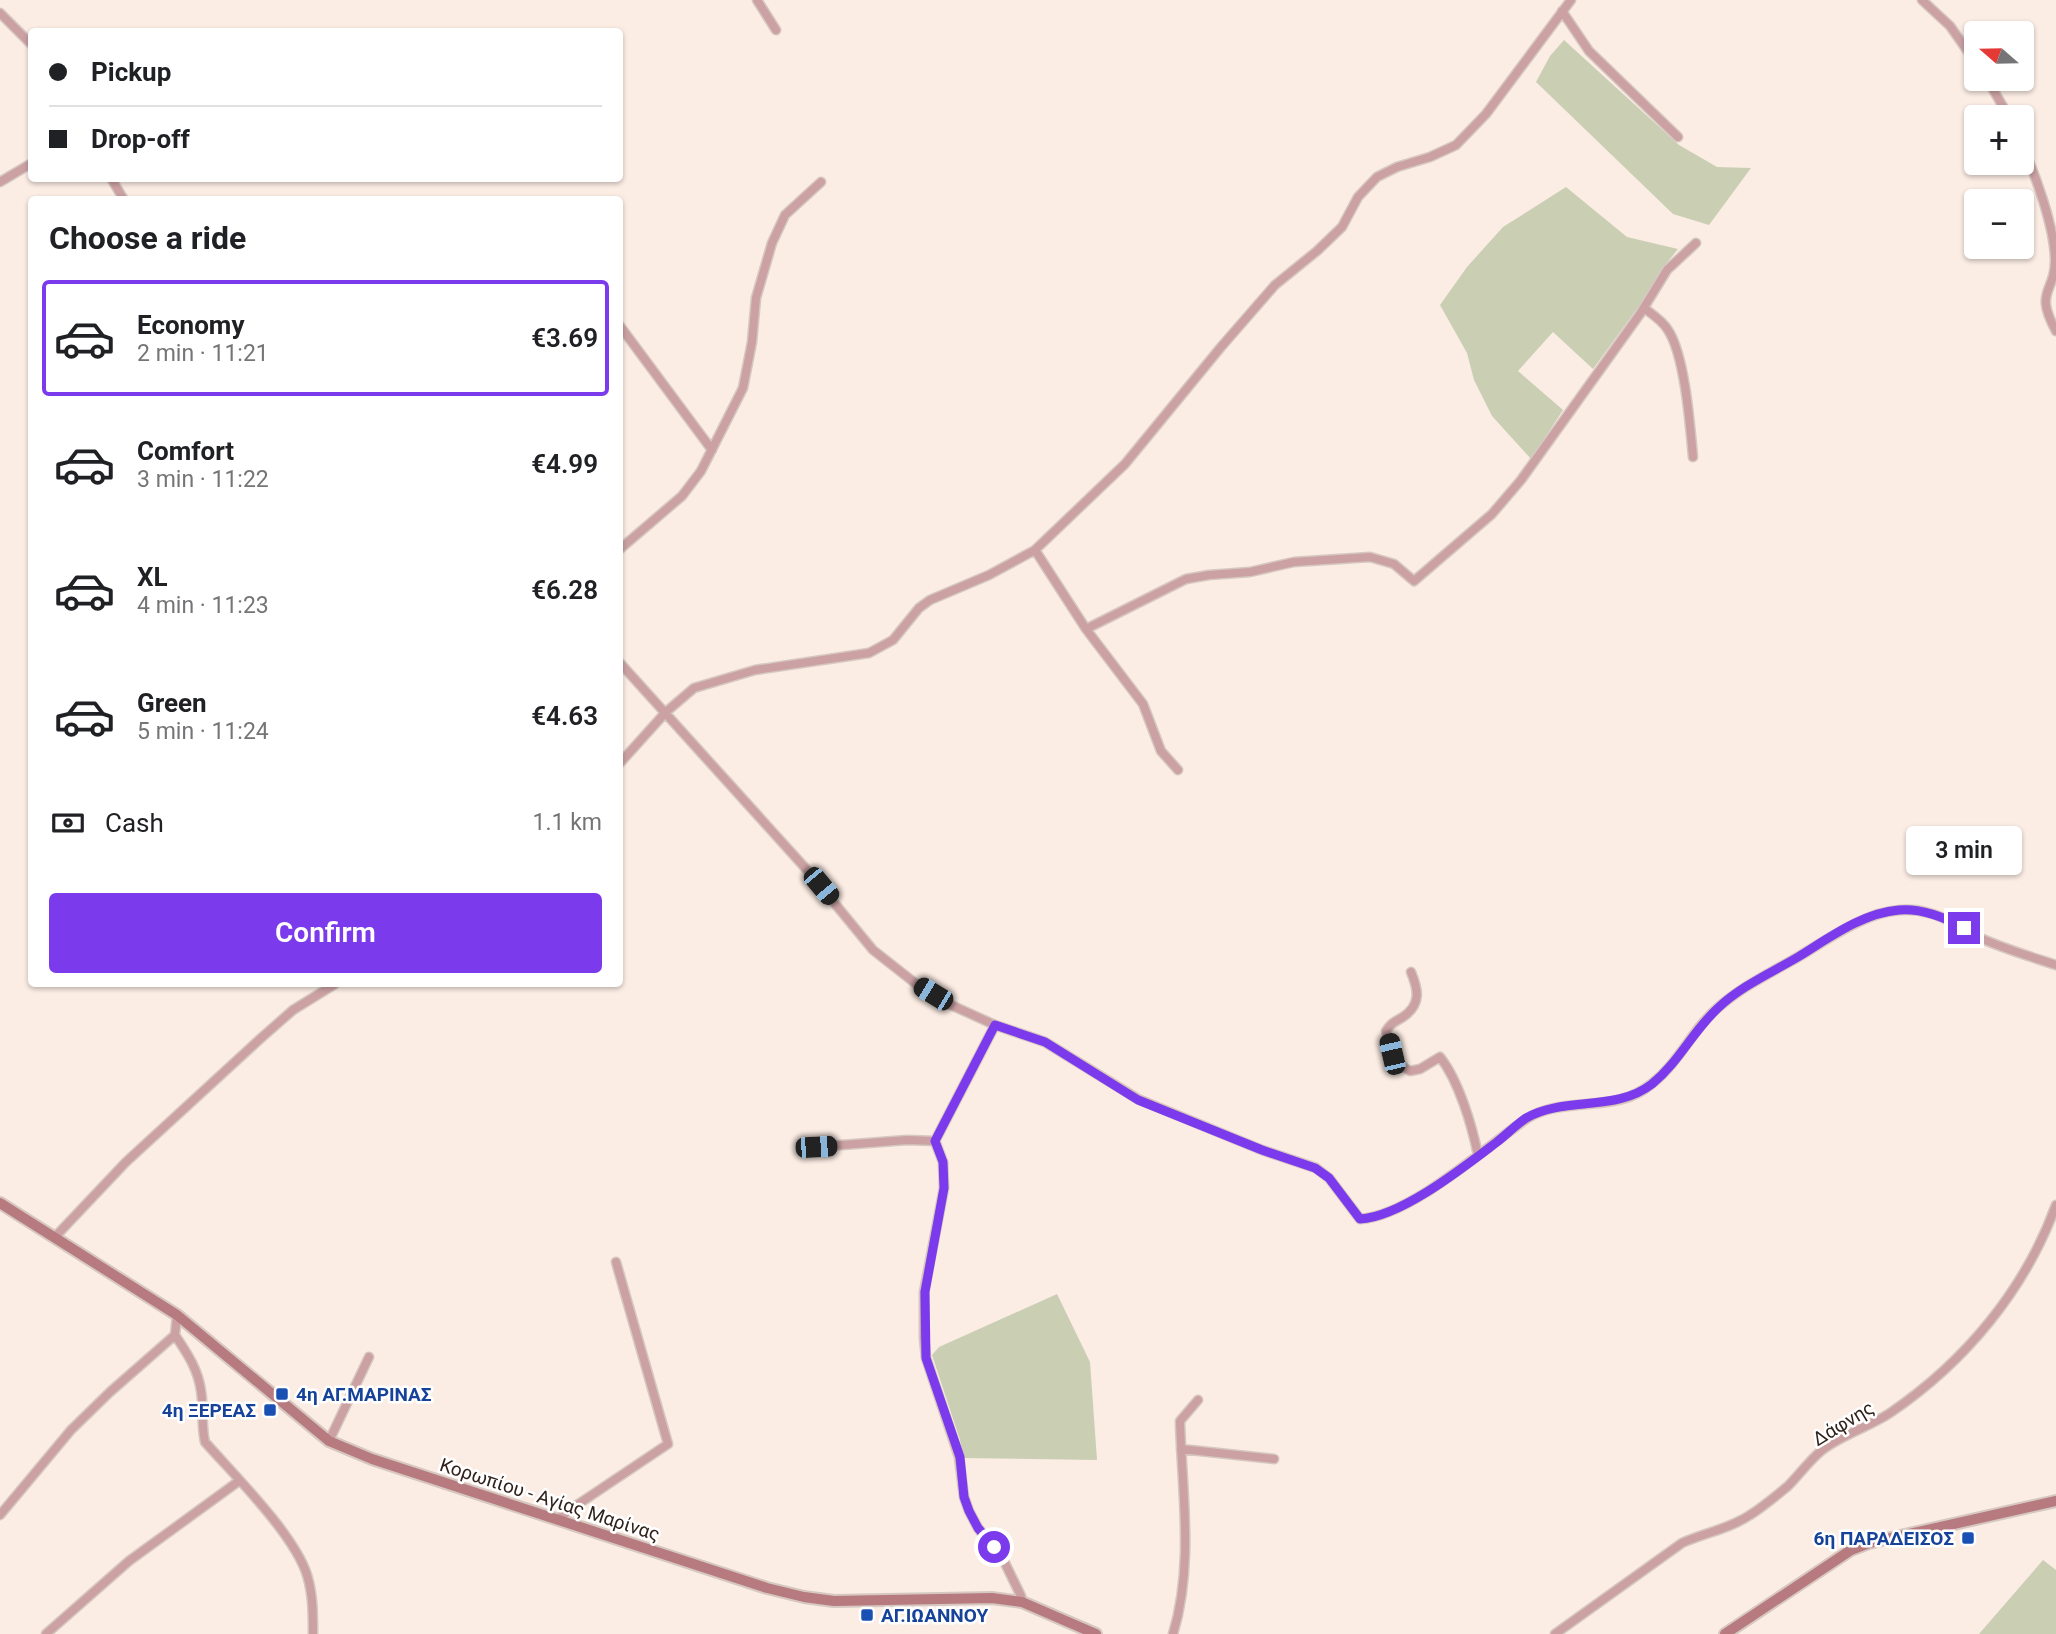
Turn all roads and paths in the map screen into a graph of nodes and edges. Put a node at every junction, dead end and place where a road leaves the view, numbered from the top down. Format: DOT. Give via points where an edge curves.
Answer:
graph roads {
  1 [pos="757,0"];
  2 [pos="1571,0"];
  3 [pos="1922,0"];
  4 [pos="1562,11"];
  5 [pos="0,13"];
  6 [pos="776,30"];
  7 [pos="28,41"];
  8 [pos="1964,46"];
  9 [pos="1678,137"];
  10 [pos="28,165"];
  11 [pos="2034,175"];
  12 [pos="0,182"];
  13 [pos="821,182"];
  14 [pos="1696,243"];
  15 [pos="1644,308"];
  16 [pos="623,330"];
  17 [pos="2056,331"];
  18 [pos="712,450"];
  19 [pos="1693,457"];
  20 [pos="623,546"];
  21 [pos="1035,550"];
  22 [pos="1086,629"];
  23 [pos="623,666"];
  24 [pos="666,712"];
  25 [pos="623,760"];
  26 [pos="1178,770"];
  27 [pos="2056,965"];
  28 [pos="1411,972"];
  29 [pos="330,987"];
  30 [pos="995,1025"];
  31 [pos="935,1141"];
  32 [pos="816,1147"];
  33 [pos="1478,1155"];
  34 [pos="0,1203"];
  35 [pos="2056,1205"];
  36 [pos="54,1238"];
  37 [pos="616,1262"];
  38 [pos="177,1315"];
  39 [pos="175,1335"];
  40 [pos="369,1357"];
  41 [pos="1198,1400"];
  42 [pos="329,1441"];
  43 [pos="1181,1449"];
  44 [pos="1274,1459"];
  45 [pos="239,1481"];
  46 [pos="2056,1501"];
  47 [pos="0,1515"];
  48 [pos="558,1520"];
  49 [pos="1022,1602"];
  50 [pos="46,1634"];
  51 [pos="313,1634"];
  52 [pos="1096,1634"];
  53 [pos="1173,1634"];
  54 [pos="1555,1634"];
  55 [pos="1725,1634"];
  1 -- 6 [label="street"];
  2 -- 4 [label="street"];
  3 -- 8 [label="street"];
  4 -- 9 [label="street" via="1589,51"];
  4 -- 21 [label="street" via="1486,114 1455,145 1377,177 1358,197 1342,227 1275,285 1125,464"];
  5 -- 7 [label="street"];
  10 -- 12 [label="street"];
  11 -- 17 [label="street" via="2053,239 2055,266 2045,309"];
  13 -- 18 [label="street" via="785,215 772,243 756,298 743,388"];
  14 -- 15 [label="street" via="1667,270"];
  15 -- 19 [label="street" via="1667,327 1676,345"];
  15 -- 22 [label="street" via="1521,480 1492,514 1414,581 1394,564 1370,557 1294,562 1185,579"];
  16 -- 18 [label="street"];
  18 -- 20 [label="street" via="682,496"];
  21 -- 22 [label="street"];
  21 -- 24 [label="street" via="930,600 893,640 869,653 755,670 694,688"];
  22 -- 26 [label="street" via="1143,704 1161,751"];
  23 -- 24 [label="street"];
  24 -- 25 [label="street"];
  24 -- 30 [label="street" via="873,950 924,989"];
  27 -- 33 [label="street" via="1928,912 1897,910 1868,918 1755,980 1720,1006 1678,1059 1641,1092 1542,1111"];
  28 -- 33 [label="street" via="1418,998 1387,1031 1392,1054 1410,1071 1440,1057 1446,1064"];
  29 -- 36 [label="street" via="293,1010 260,1039 126,1162"];
  30 -- 31 [label="street"];
  30 -- 33 [label="street" via="1045,1042 1138,1100 1315,1168 1329,1178 1360,1219 1389,1213"];
  31 -- 32 [label="street"];
  31 -- 49 [label="street" via="943,1162 944,1188 925,1292 926,1358 960,1457 969,1511 1004,1561"];
  34 -- 36 [label="main road, Κορωπίου - Αγίας Μαρίνας"];
  35 -- 54 [label="street, Δάφνης" via="2010,1294 1954,1362 1876,1422 1821,1451 1788,1486 1750,1516 1682,1543"];
  36 -- 38 [label="main road, Κορωπίου - Αγίας Μαρίνας"];
  37 -- 48 [label="street" via="668,1444"];
  38 -- 39 [label="street"];
  38 -- 42 [label="main road, Κορωπίου - Αγίας Μαρίνας"];
  39 -- 45 [label="street" via="199,1377 205,1442"];
  39 -- 47 [label="street" via="72,1430"];
  40 -- 42 [label="street"];
  41 -- 43 [label="street" via="1180,1421"];
  42 -- 48 [label="main road, Κορωπίου - Αγίας Μαρίνας"];
  43 -- 44 [label="street"];
  43 -- 53 [label="street" via="1186,1548 1180,1612"];
  45 -- 50 [label="street" via="130,1562"];
  45 -- 51 [label="street" via="268,1513 306,1573"];
  46 -- 55 [label="main road" via="1851,1550"];
  48 -- 49 [label="main road, Κορωπίου - Αγίας Μαρίνας" via="804,1597"];
  49 -- 52 [label="main road, Κορωπίου - Αγίας Μαρίνας"];
}
